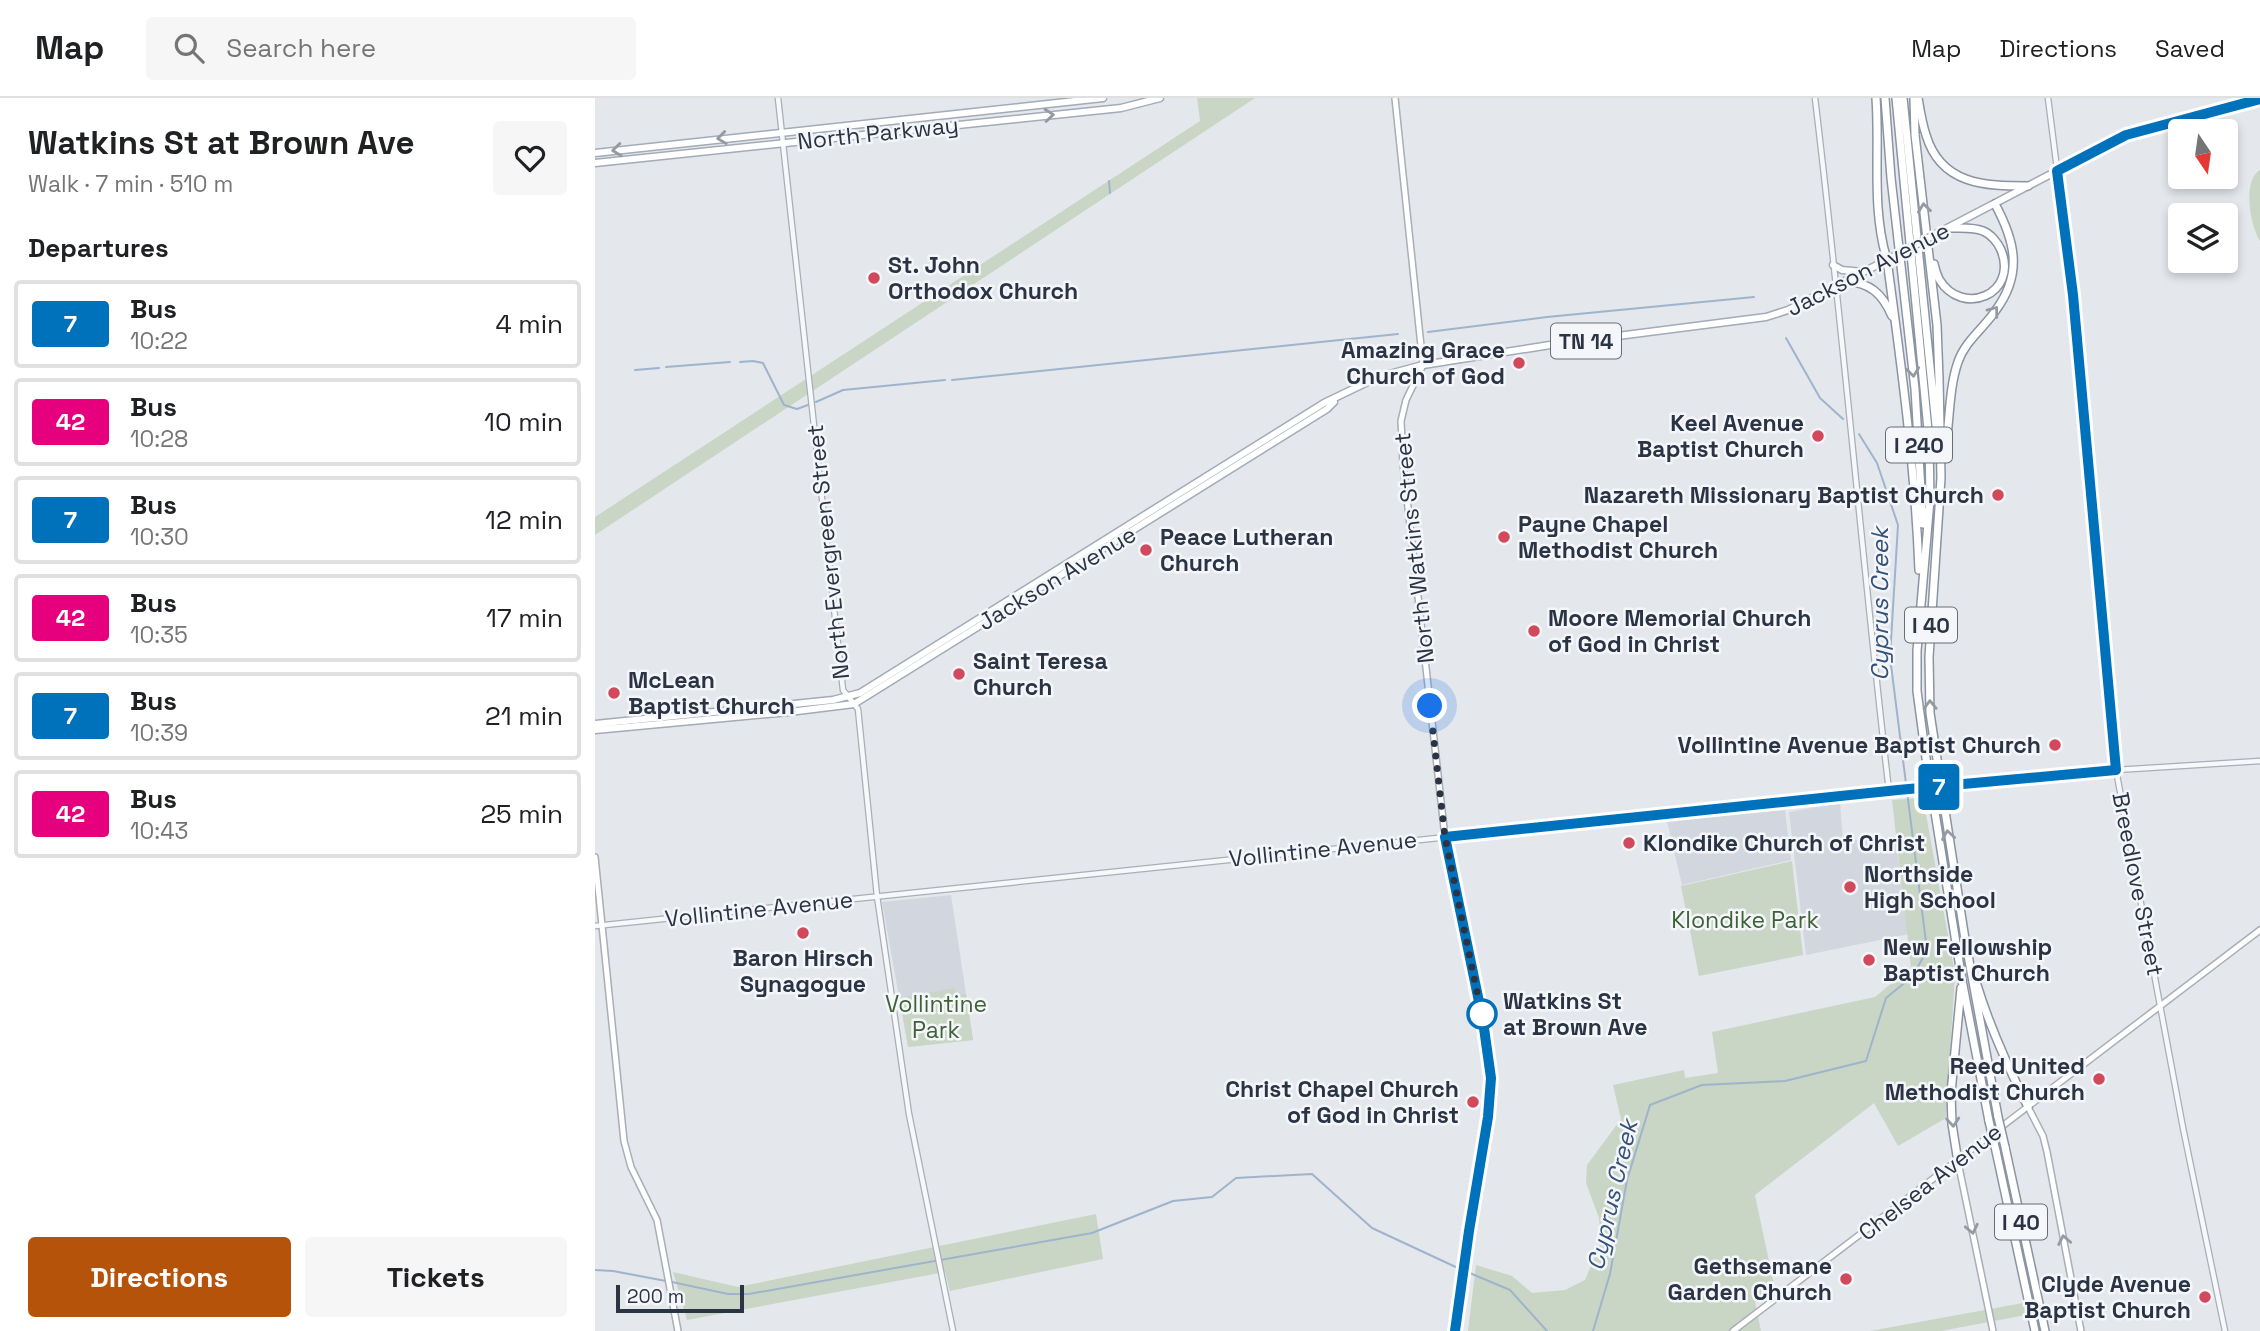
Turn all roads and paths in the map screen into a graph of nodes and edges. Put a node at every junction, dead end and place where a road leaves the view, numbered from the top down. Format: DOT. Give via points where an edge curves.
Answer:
graph roads {
  1 [pos="778,98"];
  2 [pos="1104,98"];
  3 [pos="1162,98"];
  4 [pos="1395,98"];
  5 [pos="1815,98"];
  6 [pos="1876,98"];
  7 [pos="1885,98"];
  8 [pos="1896,98"];
  9 [pos="1903,98"];
  10 [pos="1916,98"];
  11 [pos="2048,98"];
  12 [pos="2260,99"];
  13 [pos="782,131"];
  14 [pos="783,143"];
  15 [pos="595,153"];
  16 [pos="595,163"];
  17 [pos="2057,171"];
  18 [pos="2028,186"];
  19 [pos="1995,204"];
  20 [pos="1951,228"];
  21 [pos="1930,255"];
  22 [pos="1889,259"];
  23 [pos="1833,265"];
  24 [pos="1864,272"];
  25 [pos="1846,281"];
  26 [pos="1835,287"];
  27 [pos="1898,340"];
  28 [pos="1423,365"];
  29 [pos="1941,468"];
  30 [pos="1941,478"];
  31 [pos="1921,587"];
  32 [pos="1920,602"];
  33 [pos="851,701"];
  34 [pos="595,724"];
  35 [pos="595,730"];
  36 [pos="2260,761"];
  37 [pos="2116,770"];
  38 [pos="1889,791"];
  39 [pos="1445,837"];
  40 [pos="595,857"];
  41 [pos="877,896"];
  42 [pos="603,925"];
  43 [pos="595,926"];
  44 [pos="2260,930"];
  45 [pos="1967,952"];
  46 [pos="1962,981"];
  47 [pos="2161,1008"];
  48 [pos="2028,1107"];
  49 [pos="1958,1162"];
  50 [pos="678,1331"];
  51 [pos="953,1331"];
  52 [pos="1455,1331"];
  53 [pos="1733,1331"];
  54 [pos="1993,1331"];
  55 [pos="2035,1331"];
  56 [pos="2045,1331"];
  57 [pos="2081,1331"];
  58 [pos="2225,1331"];
  1 -- 13 [label="street, North Evergreen Street"];
  2 -- 13 [label="main road, North Parkway"];
  14 -- 3 [label="main road, North Parkway, one-way" via="1121,108"];
  4 -- 28 [label="main road"];
  5 -- 23 [label="street"];
  6 -- 22 [label="highway" via="1877,209"];
  7 -- 31 [label="highway, I 240, one-way" via="1922,480"];
  8 -- 31 [label="highway, I 40" via="1929,440 1930,500"];
  9 -- 29 [label="highway, I 40"];
  10 -- 18 [label="highway" via="1926,137 1949,170 1975,183"];
  21 -- 10 [label="highway, I 240, one-way" via="1915,135"];
  11 -- 17 [label="street, Breedlove Street"];
  12 -- 17 [label="main road, Jackson Avenue / TN 14" via="2126,135"];
  13 -- 14 [label="street, North Evergreen Street"];
  13 -- 15 [label="main road, North Parkway, one-way"];
  14 -- 16 [label="main road, North Parkway"];
  14 -- 33 [label="street, North Evergreen Street" via="843,690"];
  17 -- 18 [label="main road, Jackson Avenue / TN 14"];
  17 -- 37 [label="street, Breedlove Street" via="2073,295"];
  18 -- 19 [label="main road, Jackson Avenue / TN 14"];
  19 -- 20 [label="main road, Jackson Avenue / TN 14"];
  30 -- 19 [label="highway, one-way" via="1958,362 1996,310 2015,261 2011,238"];
  20 -- 21 [label="highway" via="1983,230 1998,243 2007,263 1995,291 1975,299 1954,293 1940,281"];
  20 -- 22 [label="main road, Jackson Avenue / TN 14, bridge"];
  21 -- 29 [label="highway, I 240"];
  22 -- 24 [label="main road, Jackson Avenue / TN 14"];
  22 -- 27 [label="highway"];
  23 -- 24 [label="main road"];
  23 -- 26 [label="street"];
  24 -- 25 [label="main road, Jackson Avenue / TN 14"];
  25 -- 26 [label="main road, Jackson Avenue / TN 14"];
  25 -- 27 [label="highway" via="1875,290 1891,313"];
  26 -- 28 [label="main road, Jackson Avenue / TN 14" via="1766,317"];
  26 -- 38 [label="street"];
  27 -- 32 [label="highway" via="1917,507"];
  28 -- 33 [label="main road, Jackson Avenue / TN 14" via="1378,377 1324,403"];
  28 -- 39 [label="main road, North Watkins Street" via="1401,421"];
  29 -- 30 [label="highway, I 40"];
  45 -- 30 [label="highway, I 40, one-way, bridge" via="1930,713 1929,657"];
  31 -- 32 [label="highway, I 40"];
  32 -- 46 [label="highway, I 40, bridge" via="1917,691"];
  33 -- 34 [label="main road, Jackson Avenue / TN 14"];
  33 -- 35 [label="main road, Jackson Avenue / TN 14"];
  33 -- 41 [label="street, North Evergreen Street" via="858,709"];
  36 -- 37 [label="street, Vollintine Avenue"];
  37 -- 38 [label="street, Vollintine Avenue"];
  37 -- 47 [label="street, Breedlove Street"];
  38 -- 39 [label="street, Vollintine Avenue"];
  39 -- 41 [label="street, Vollintine Avenue"];
  39 -- 52 [label="main road, North Watkins Street" via="1491,1078"];
  40 -- 42 [label="main road"];
  41 -- 42 [label="street, Vollintine Avenue"];
  41 -- 51 [label="street, North Evergreen Street" via="909,1114"];
  42 -- 43 [label="street, Vollintine Avenue"];
  42 -- 50 [label="main road" via="624,1142 657,1220"];
  44 -- 47 [label="main road, Chelsea Avenue"];
  45 -- 48 [label="highway" via="1988,1021"];
  45 -- 56 [label="highway, I 40, bridge"];
  46 -- 49 [label="highway, one-way" via="1951,1093"];
  46 -- 55 [label="highway, I 40, bridge"];
  47 -- 48 [label="main road, Chelsea Avenue"];
  47 -- 58 [label="street, Breedlove Street"];
  48 -- 49 [label="main road, Chelsea Avenue"];
  57 -- 48 [label="main road, one-way" via="2047,1152"];
  49 -- 53 [label="main road, Chelsea Avenue"];
  49 -- 54 [label="main road, one-way"];
}
